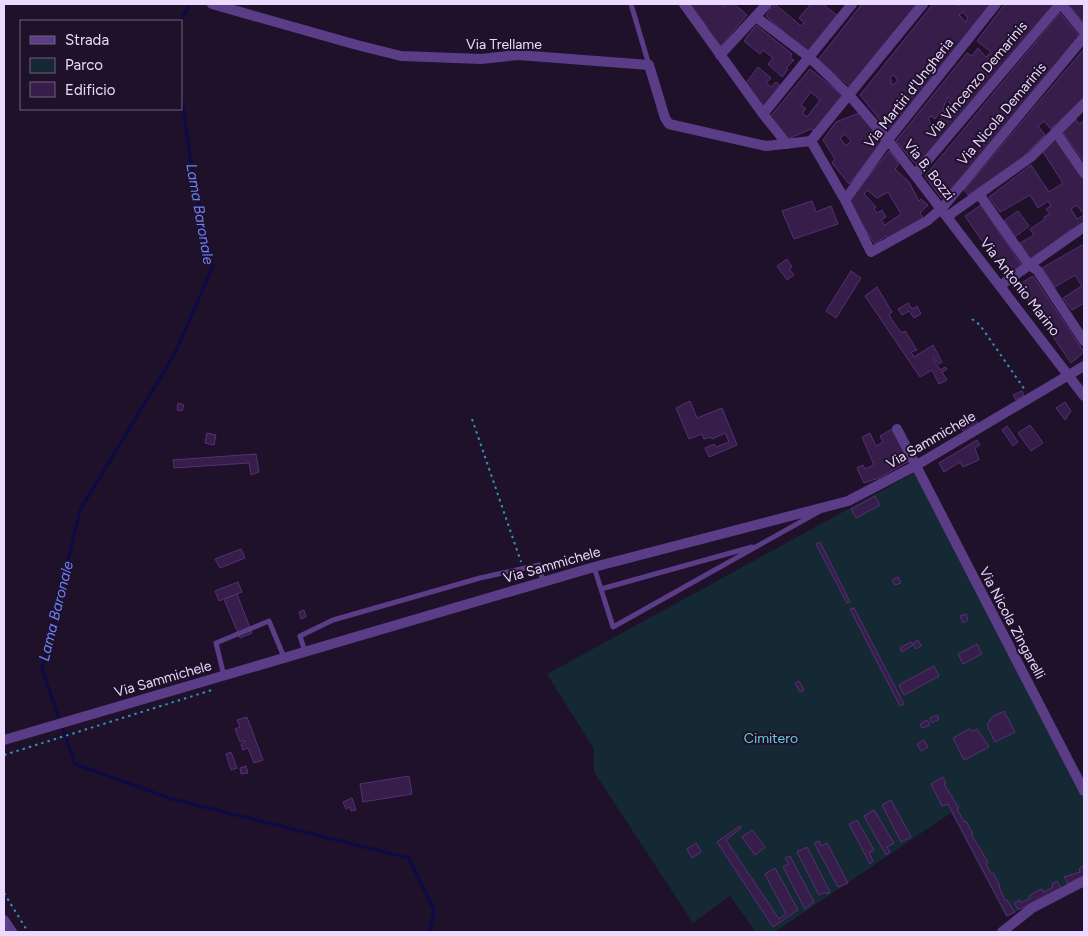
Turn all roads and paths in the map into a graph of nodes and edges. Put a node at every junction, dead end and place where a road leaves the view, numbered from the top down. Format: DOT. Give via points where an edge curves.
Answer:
graph roads {
  1 [pos="212,4"];
  2 [pos="630,4"];
  3 [pos="684,4"];
  4 [pos="767,4"];
  5 [pos="852,4"];
  6 [pos="923,4"];
  7 [pos="996,4"];
  8 [pos="1061,4"];
  9 [pos="756,17"];
  10 [pos="1084,32"];
  11 [pos="1084,38"];
  12 [pos="720,55"];
  13 [pos="809,57"];
  14 [pos="649,65"];
  15 [pos="849,96"];
  16 [pos="1084,104"];
  17 [pos="763,114"];
  18 [pos="1056,132"];
  19 [pos="888,140"];
  20 [pos="811,141"];
  21 [pos="787,144"];
  22 [pos="1084,173"];
  23 [pos="916,175"];
  24 [pos="979,194"];
  25 [pos="845,200"];
  26 [pos="945,212"];
  27 [pos="1084,227"];
  28 [pos="1029,265"];
  29 [pos="1001,285"];
  30 [pos="972,319"];
  31 [pos="1084,341"];
  32 [pos="1084,366"];
  33 [pos="1070,374"];
  34 [pos="1084,396"];
  35 [pos="1031,398"];
  36 [pos="472,419"];
  37 [pos="897,429"];
  38 [pos="915,466"];
  39 [pos="826,507"];
  40 [pos="761,544"];
  41 [pos="594,567"];
  42 [pos="523,568"];
  43 [pos="543,582"];
  44 [pos="601,589"];
  45 [pos="305,652"];
  46 [pos="285,658"];
  47 [pos="224,676"];
  48 [pos="4,740"];
  49 [pos="1084,791"];
  50 [pos="1084,881"];
  51 [pos="4,893"];
  52 [pos="4,920"];
  53 [pos="12,932"];
  54 [pos="28,932"];
  55 [pos="1002,932"];
  1 -- 14 [label="street, Via Trellame" via="401,56 481,59 518,56"];
  2 -- 14 [label="lane"];
  3 -- 12 [label="street"];
  4 -- 9 [label="street"];
  5 -- 13 [label="street"];
  6 -- 15 [label="street"];
  7 -- 19 [label="street, Via Martiri d'Ungheria"];
  8 -- 10 [label="street"];
  8 -- 23 [label="street, Via Vincenzo Demarinis"];
  9 -- 12 [label="street"];
  9 -- 13 [label="street, Via B. Bozzi"];
  11 -- 26 [label="street, Via Nicola Demarinis"];
  12 -- 17 [label="street"];
  13 -- 15 [label="street, Via B. Bozzi"];
  13 -- 17 [label="street"];
  14 -- 21 [label="street" via="664,118 669,124 766,146"];
  15 -- 19 [label="street, Via B. Bozzi"];
  15 -- 20 [label="street"];
  16 -- 18 [label="street"];
  17 -- 21 [label="street"];
  18 -- 22 [label="street"];
  18 -- 24 [label="street" via="1031,157"];
  19 -- 23 [label="street, Via B. Bozzi"];
  19 -- 25 [label="street, Via Martiri d'Ungheria"];
  20 -- 21 [label="street"];
  20 -- 25 [label="street"];
  23 -- 26 [label="street, Via B. Bozzi"];
  24 -- 26 [label="street"];
  24 -- 28 [label="street"];
  25 -- 26 [label="street" via="871,252"];
  26 -- 29 [label="street, Via Antonio Marino"];
  27 -- 28 [label="street"];
  28 -- 29 [label="street"];
  28 -- 31 [label="street" via="1037,270"];
  29 -- 33 [label="street, Via Antonio Marino"];
  30 -- 35 [label="path" via="980,325"];
  32 -- 33 [label="street, Via Sammichele"];
  33 -- 34 [label="street, Via Antonio Marino"];
  33 -- 35 [label="street, Via Sammichele"];
  35 -- 38 [label="street, Via Sammichele"];
  36 -- 42 [label="path"];
  37 -- 38 [label="street, Via Nicola Zingarelli"];
  38 -- 39 [label="street, Via Sammichele" via="848,501"];
  38 -- 49 [label="street, Via Nicola Zingarelli"];
  39 -- 40 [label="lane"];
  39 -- 41 [label="street, Via Sammichele"];
  40 -- 44 [label="lane"];
  40 -- 44 [label="lane" via="614,627"];
  41 -- 43 [label="street, Via Sammichele"];
  41 -- 44 [label="lane"];
  42 -- 43 [label="lane" via="539,565"];
  42 -- 45 [label="lane" via="333,620 300,636"];
  43 -- 45 [label="street, Via Sammichele"];
  45 -- 46 [label="street, Via Sammichele"];
  46 -- 47 [label="street, Via Sammichele"];
  46 -- 47 [label="lane" via="269,621 216,643"];
  47 -- 48 [label="street, Via Sammichele"];
  50 -- 55 [label="street" via="1032,908"];
  51 -- 54 [label="path"];
  52 -- 53 [label="street"];
}
